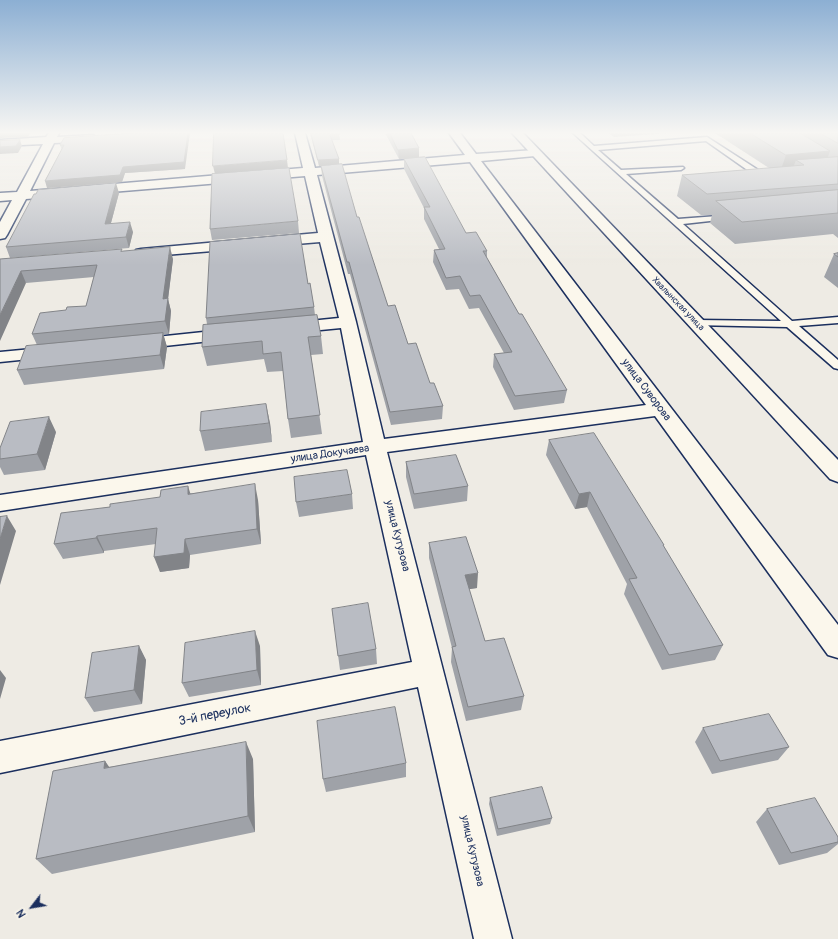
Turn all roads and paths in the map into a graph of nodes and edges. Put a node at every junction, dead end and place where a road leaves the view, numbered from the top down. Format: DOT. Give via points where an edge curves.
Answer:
graph roads {
  1 [pos="32,177"];
  2 [pos="242,177"];
  3 [pos="310,177"];
  4 [pos="487,177"];
  5 [pos="558,177"];
  6 [pos="625,177"];
  7 [pos="763,177"];
  8 [pos="774,179"];
  9 [pos="22,196"];
  10 [pos="0,197"];
  11 [pos="737,216"];
  12 [pos="676,222"];
  13 [pos="0,235"];
  14 [pos="325,237"];
  15 [pos="127,254"];
  16 [pos="838,320"];
  17 [pos="348,322"];
  18 [pos="696,323"];
  19 [pos="790,324"];
  20 [pos="276,330"];
  21 [pos="245,333"];
  22 [pos="118,345"];
  23 [pos="71,350"];
  24 [pos="0,357"];
  25 [pos="838,366"];
  26 [pos="661,409"];
  27 [pos="376,447"];
  28 [pos="838,474"];
  29 [pos="0,503"];
  30 [pos="838,646"];
  31 [pos="430,672"];
  32 [pos="0,757"];
  33 [pos="494,939"];
  1 -- 9 [label="street"];
  2 -- 9 [label="street"];
  3 -- 14 [label="street, улица Кутузова"];
  4 -- 26 [label="street, улица Суворова"];
  5 -- 18 [label="street, Хвалынская улица"];
  6 -- 12 [label="lane"];
  7 -- 8 [label="lane"];
  9 -- 10 [label="street"];
  9 -- 13 [label="street"];
  11 -- 12 [label="lane"];
  12 -- 19 [label="lane"];
  14 -- 15 [label="street"];
  14 -- 17 [label="street, улица Кутузова"];
  16 -- 19 [label="lane"];
  17 -- 20 [label="street"];
  17 -- 27 [label="street, улица Кутузова"];
  18 -- 19 [label="lane"];
  18 -- 28 [label="street, Хвалынская улица"];
  19 -- 25 [label="lane"];
  21 -- 22 [label="street"];
  23 -- 24 [label="street"];
  26 -- 27 [label="street, улица Докучаева"];
  26 -- 30 [label="street, улица Суворова"];
  27 -- 29 [label="street, улица Докучаева"];
  27 -- 31 [label="street, улица Кутузова"];
  31 -- 32 [label="street, 3-й переулок"];
  31 -- 33 [label="street, улица Кутузова"];
}
